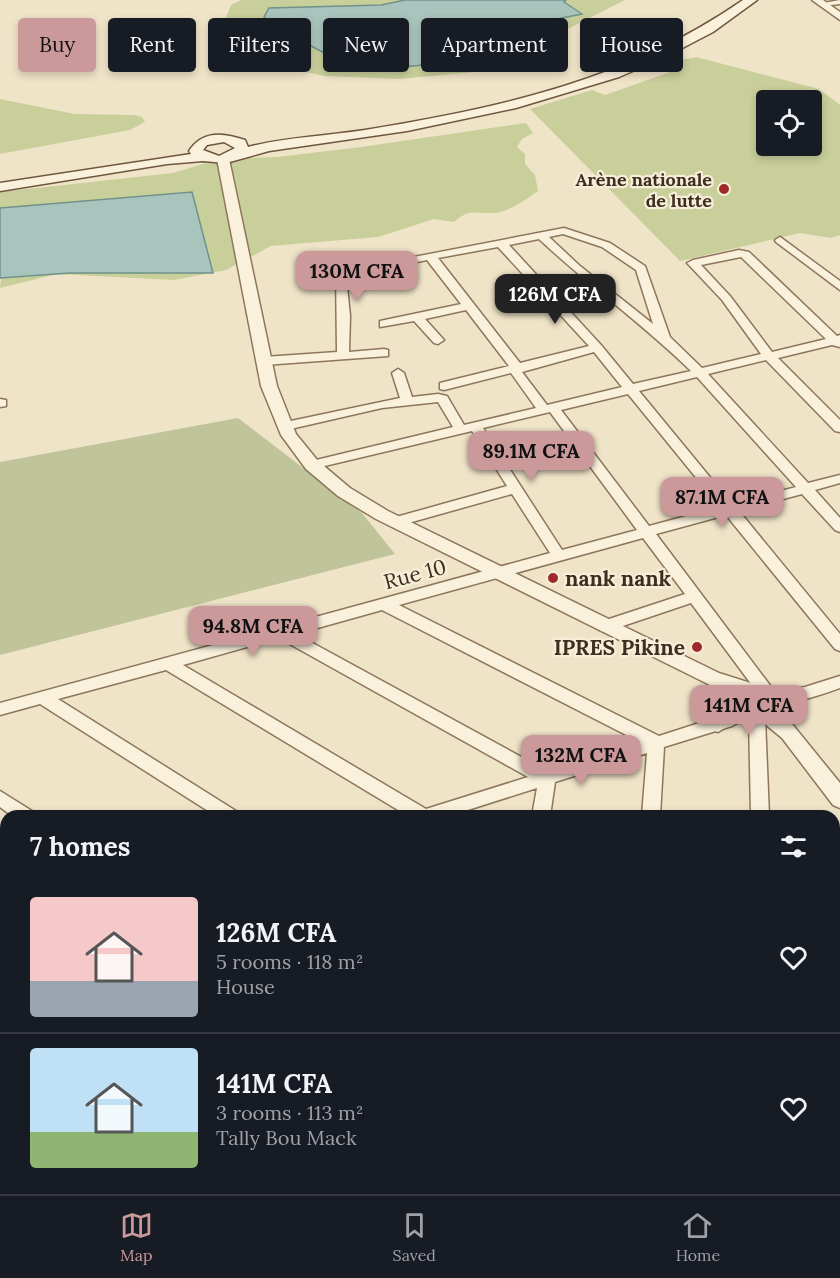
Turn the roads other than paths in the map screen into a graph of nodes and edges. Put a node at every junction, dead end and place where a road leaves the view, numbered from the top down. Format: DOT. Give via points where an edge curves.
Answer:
graph roads {
  1 [pos="741,0"];
  2 [pos="752,0"];
  3 [pos="820,2"];
  4 [pos="840,3"];
  5 [pos="840,9"];
  6 [pos="840,17"];
  7 [pos="238,146"];
  8 [pos="200,152"];
  9 [pos="223,159"];
  10 [pos="0,182"];
  11 [pos="0,187"];
  12 [pos="542,235"];
  13 [pos="780,240"];
  14 [pos="502,244"];
  15 [pos="430,256"];
  16 [pos="379,266"];
  17 [pos="840,272"];
  18 [pos="828,276"];
  19 [pos="396,285"];
  20 [pos="840,287"];
  21 [pos="469,306"];
  22 [pos="417,316"];
  23 [pos="384,324"];
  24 [pos="664,338"];
  25 [pos="438,340"];
  26 [pos="838,342"];
  27 [pos="597,348"];
  28 [pos="384,353"];
  29 [pos="343,356"];
  30 [pos="769,356"];
  31 [pos="264,361"];
  32 [pos="516,370"];
  33 [pos="699,372"];
  34 [pos="398,373"];
  35 [pos="444,386"];
  36 [pos="628,390"];
  37 [pos="407,401"];
  38 [pos="549,409"];
  39 [pos="286,426"];
  40 [pos="468,428"];
  41 [pos="840,428"];
  42 [pos="312,465"];
  43 [pos="840,479"];
  44 [pos="515,488"];
  45 [pos="805,489"];
  46 [pos="728,510"];
  47 [pos="394,522"];
  48 [pos="840,527"];
  49 [pos="646,532"];
  50 [pos="559,556"];
  51 [pos="497,573"];
  52 [pos="694,597"];
  53 [pos="384,604"];
  54 [pos="604,626"];
  55 [pos="280,632"];
  56 [pos="840,645"];
  57 [pos="166,663"];
  58 [pos="840,682"];
  59 [pos="723,683"];
  60 [pos="40,698"];
  61 [pos="769,707"];
  62 [pos="0,709"];
  63 [pos="722,723"];
  64 [pos="656,742"];
  65 [pos="547,779"];
  66 [pos="0,798"];
  67 [pos="840,799"];
  68 [pos="17,810"];
  69 [pos="220,810"];
  70 [pos="414,810"];
  71 [pos="444,810"];
  72 [pos="542,810"];
  73 [pos="651,810"];
  74 [pos="760,810"];
  1 -- 7 [label="main road" via="707,24 648,53 536,93 392,125"];
  2 -- 7 [label="main road" via="707,30 655,56 541,96 433,122"];
  3 -- 4 [label="street"];
  3 -- 6 [label="street"];
  4 -- 5 [label="street"];
  7 -- 8 [label="main road" via="213,139"];
  7 -- 9 [label="main road"];
  8 -- 9 [label="main road"];
  8 -- 10 [label="main road"];
  8 -- 11 [label="main road"];
  9 -- 31 [label="street"];
  12 -- 14 [label="street"];
  12 -- 24 [label="street" via="576,268"];
  12 -- 24 [label="street" via="564,231 578,234 606,245 641,268"];
  13 -- 18 [label="street"];
  14 -- 15 [label="street"];
  14 -- 27 [label="street"];
  15 -- 16 [label="street"];
  15 -- 21 [label="street"];
  16 -- 19 [label="street"];
  16 -- 29 [label="street" via="345,272 339,277 344,316"];
  17 -- 18 [label="street"];
  18 -- 20 [label="street"];
  21 -- 22 [label="street"];
  21 -- 32 [label="street"];
  22 -- 23 [label="street"];
  22 -- 25 [label="street"];
  24 -- 33 [label="street"];
  26 -- 30 [label="street"];
  26 -- 30 [label="street" via="745,254 693,264 726,298"];
  27 -- 32 [label="street"];
  27 -- 36 [label="street"];
  28 -- 29 [label="street"];
  29 -- 31 [label="street"];
  30 -- 33 [label="street"];
  30 -- 41 [label="street"];
  31 -- 39 [label="street" via="269,386"];
  32 -- 35 [label="street"];
  32 -- 38 [label="street"];
  33 -- 36 [label="street"];
  33 -- 45 [label="street"];
  34 -- 37 [label="street"];
  36 -- 38 [label="street"];
  36 -- 46 [label="street"];
  37 -- 39 [label="street"];
  37 -- 40 [label="street" via="441,398"];
  38 -- 40 [label="street"];
  38 -- 49 [label="street"];
  39 -- 42 [label="street"];
  40 -- 42 [label="street"];
  40 -- 44 [label="street"];
  42 -- 47 [label="street" via="344,492"];
  43 -- 45 [label="street, Rue 10"];
  44 -- 47 [label="street"];
  44 -- 50 [label="street"];
  45 -- 46 [label="street, Rue 10"];
  45 -- 48 [label="street"];
  46 -- 49 [label="street, Rue 10"];
  46 -- 56 [label="street"];
  47 -- 51 [label="street"];
  49 -- 50 [label="street, Rue 10"];
  49 -- 52 [label="street"];
  50 -- 51 [label="street, Rue 10"];
  51 -- 53 [label="street, Rue 10"];
  51 -- 54 [label="street"];
  52 -- 54 [label="street"];
  52 -- 61 [label="street"];
  53 -- 55 [label="street, Rue 10"];
  53 -- 64 [label="street"];
  54 -- 59 [label="street"];
  55 -- 57 [label="street, Rue 10"];
  55 -- 65 [label="street"];
  57 -- 60 [label="street, Rue 10"];
  57 -- 70 [label="street"];
  58 -- 61 [label="street"];
  59 -- 61 [label="street"];
  59 -- 63 [label="street" via="731,708"];
  60 -- 62 [label="street, Rue 10"];
  60 -- 69 [label="street"];
  61 -- 63 [label="street"];
  61 -- 67 [label="street"];
  61 -- 74 [label="street"];
  63 -- 64 [label="street"];
  64 -- 65 [label="street"];
  64 -- 73 [label="street"];
  65 -- 71 [label="street"];
  65 -- 72 [label="street"];
  66 -- 68 [label="street"];
}
